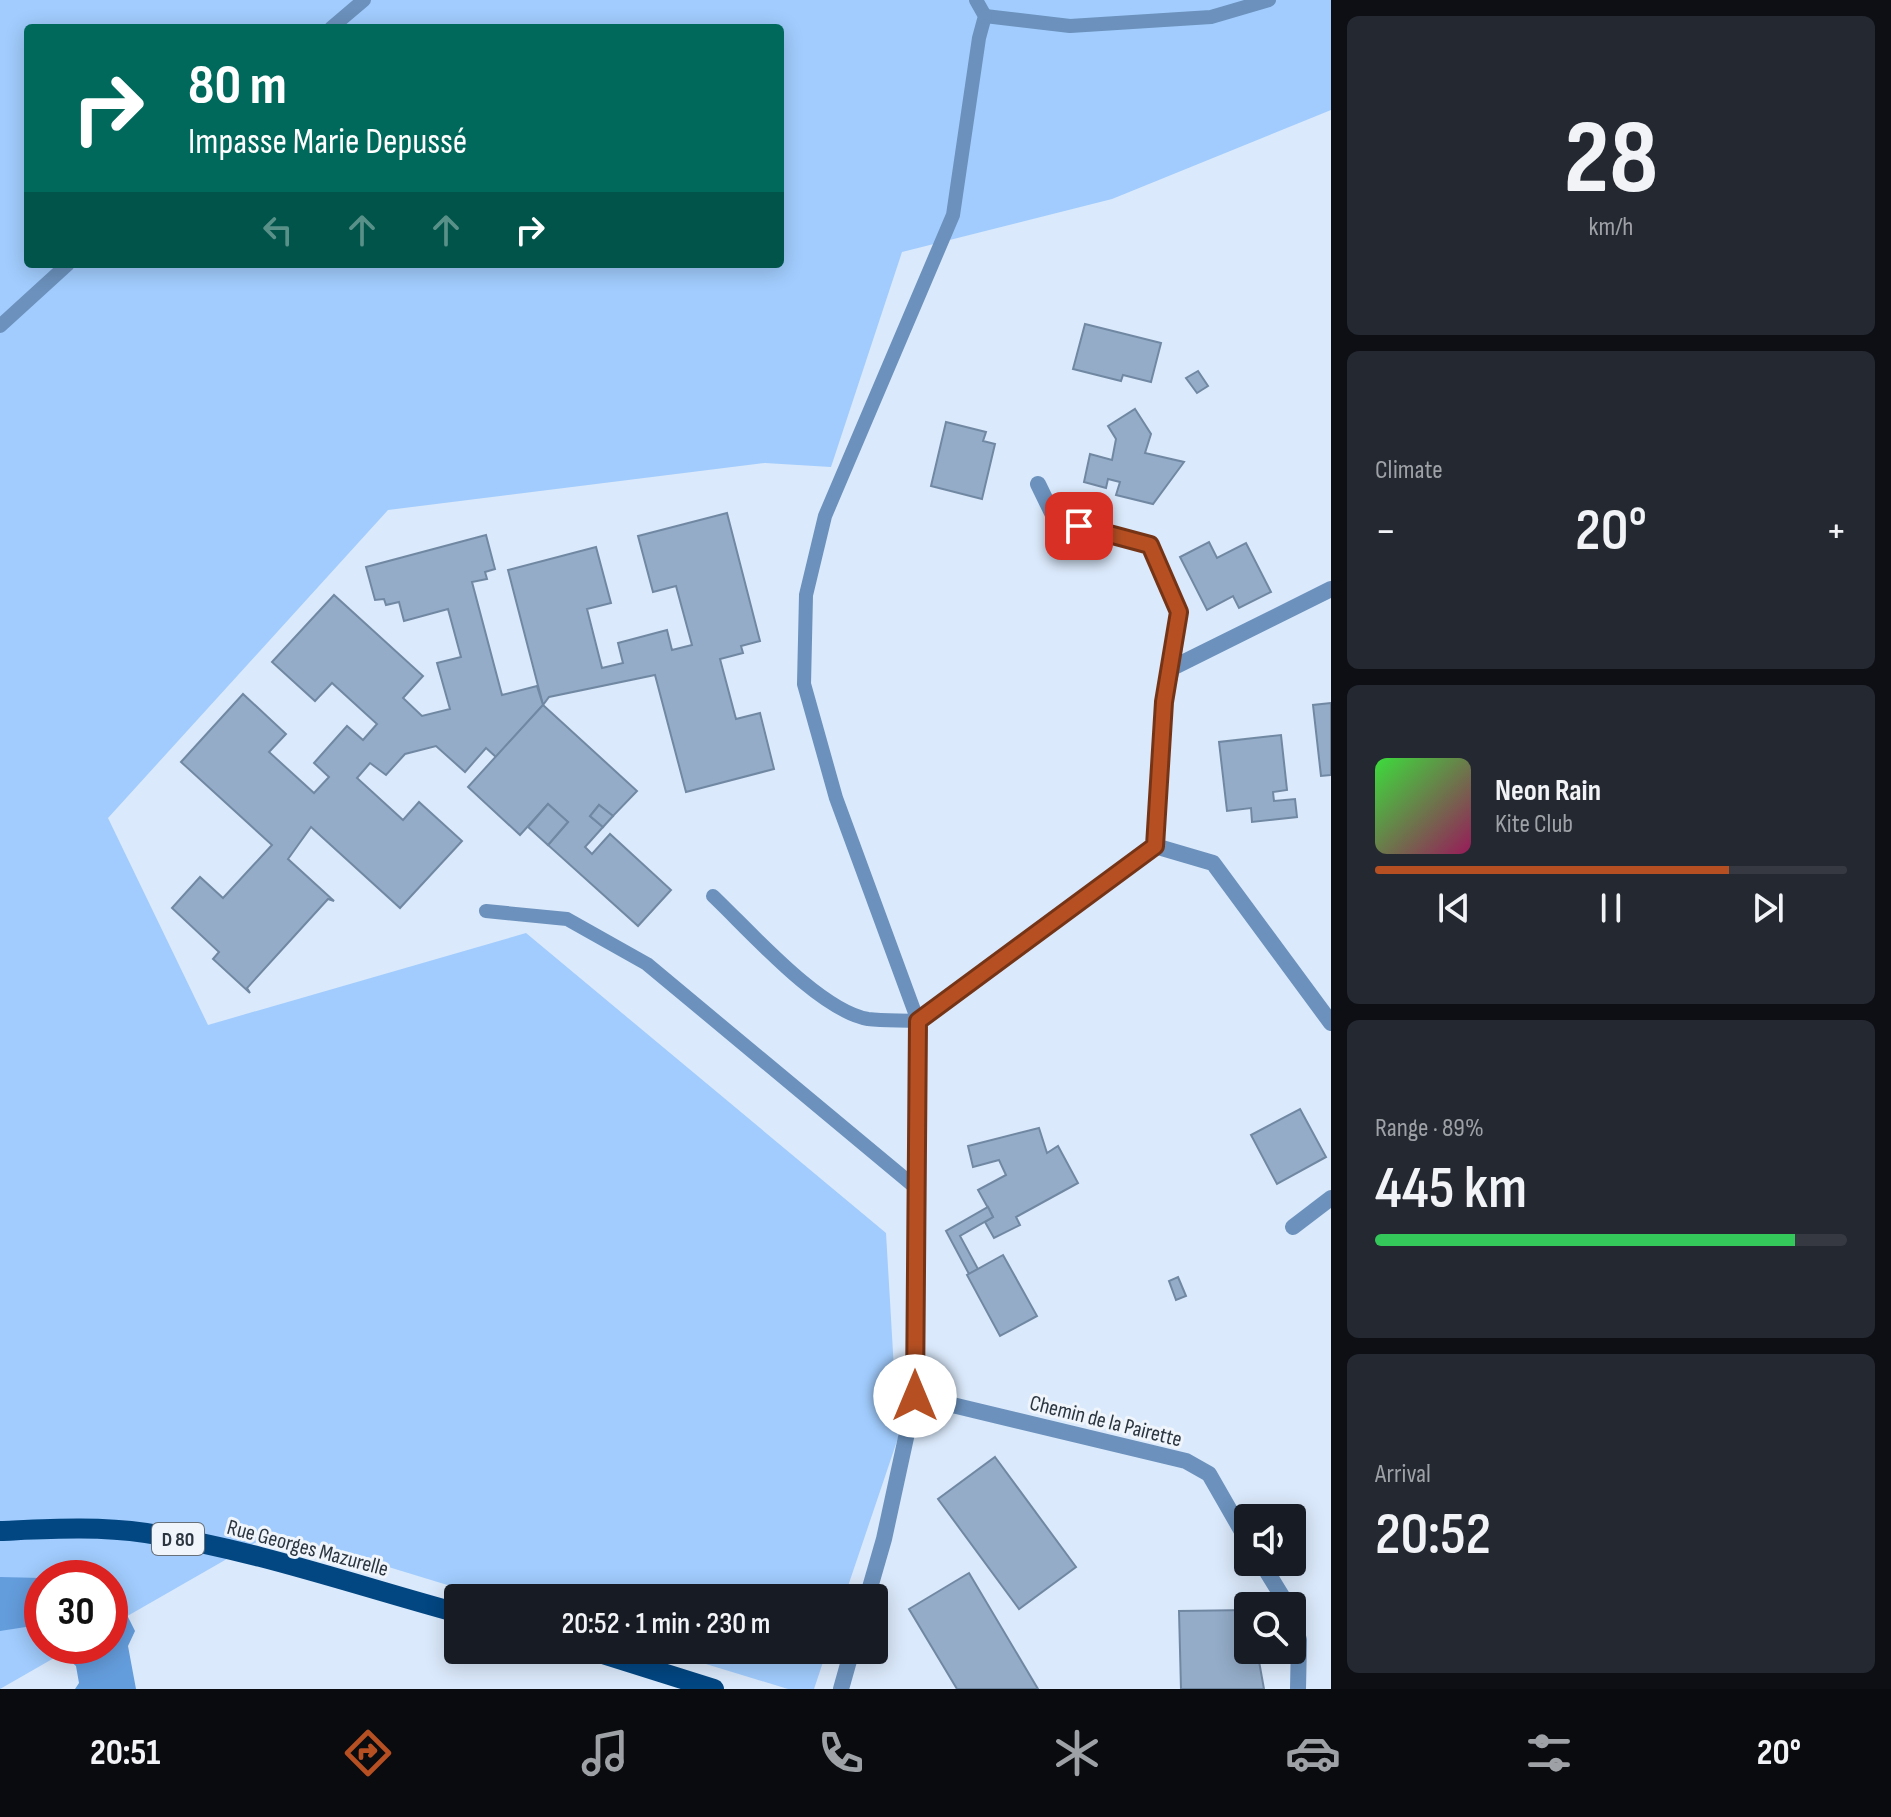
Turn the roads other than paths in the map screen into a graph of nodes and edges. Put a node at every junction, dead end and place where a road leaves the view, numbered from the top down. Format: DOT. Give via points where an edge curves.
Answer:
graph roads {
  1 [pos="364,0"];
  2 [pos="976,0"];
  3 [pos="1269,0"];
  4 [pos="985,16"];
  5 [pos="336,24"];
  6 [pos="64,268"];
  7 [pos="0,326"];
  8 [pos="1038,484"];
  9 [pos="1331,589"];
  10 [pos="1172,668"];
  11 [pos="1155,846"];
  12 [pos="713,896"];
  13 [pos="486,911"];
  14 [pos="918,1021"];
  15 [pos="1331,1023"];
  16 [pos="915,1187"];
  17 [pos="1331,1198"];
  18 [pos="1293,1227"];
  19 [pos="915,1396"];
  20 [pos="1234,1518"];
  21 [pos="0,1531"];
  22 [pos="871,1584"];
  23 [pos="444,1609"];
  24 [pos="635,1664"];
  25 [pos="848,1664"];
  26 [pos="1299,1664"];
  27 [pos="714,1689"];
  28 [pos="841,1689"];
  29 [pos="1298,1689"];
  1 -- 5 [label="lane"];
  2 -- 4 [label="lane"];
  3 -- 4 [label="lane" via="1211,17 1070,26"];
  4 -- 14 [label="lane" via="953,215 825,516 806,595 804,684 836,798"];
  6 -- 7 [label="lane"];
  8 -- 10 [label="street" via="1055,519 1150,545 1179,612"];
  9 -- 10 [label="street"];
  10 -- 11 [label="street" via="1164,702"];
  11 -- 14 [label="street"];
  11 -- 15 [label="street" via="1213,863"];
  12 -- 14 [label="lane" via="802,981 843,1010 867,1019"];
  13 -- 16 [label="lane" via="567,919 647,964"];
  14 -- 16 [label="street"];
  16 -- 19 [label="street"];
  17 -- 18 [label="street"];
  19 -- 20 [label="street, Chemin de la Pairette" via="1186,1461 1209,1474"];
  19 -- 22 [label="street"];
  21 -- 23 [label="main road, Rue Georges Mazurelle / D 80" via="83,1528 145,1533 260,1557"];
  24 -- 27 [label="main road"];
  25 -- 28 [label="street"];
  26 -- 29 [label="street"];
}
